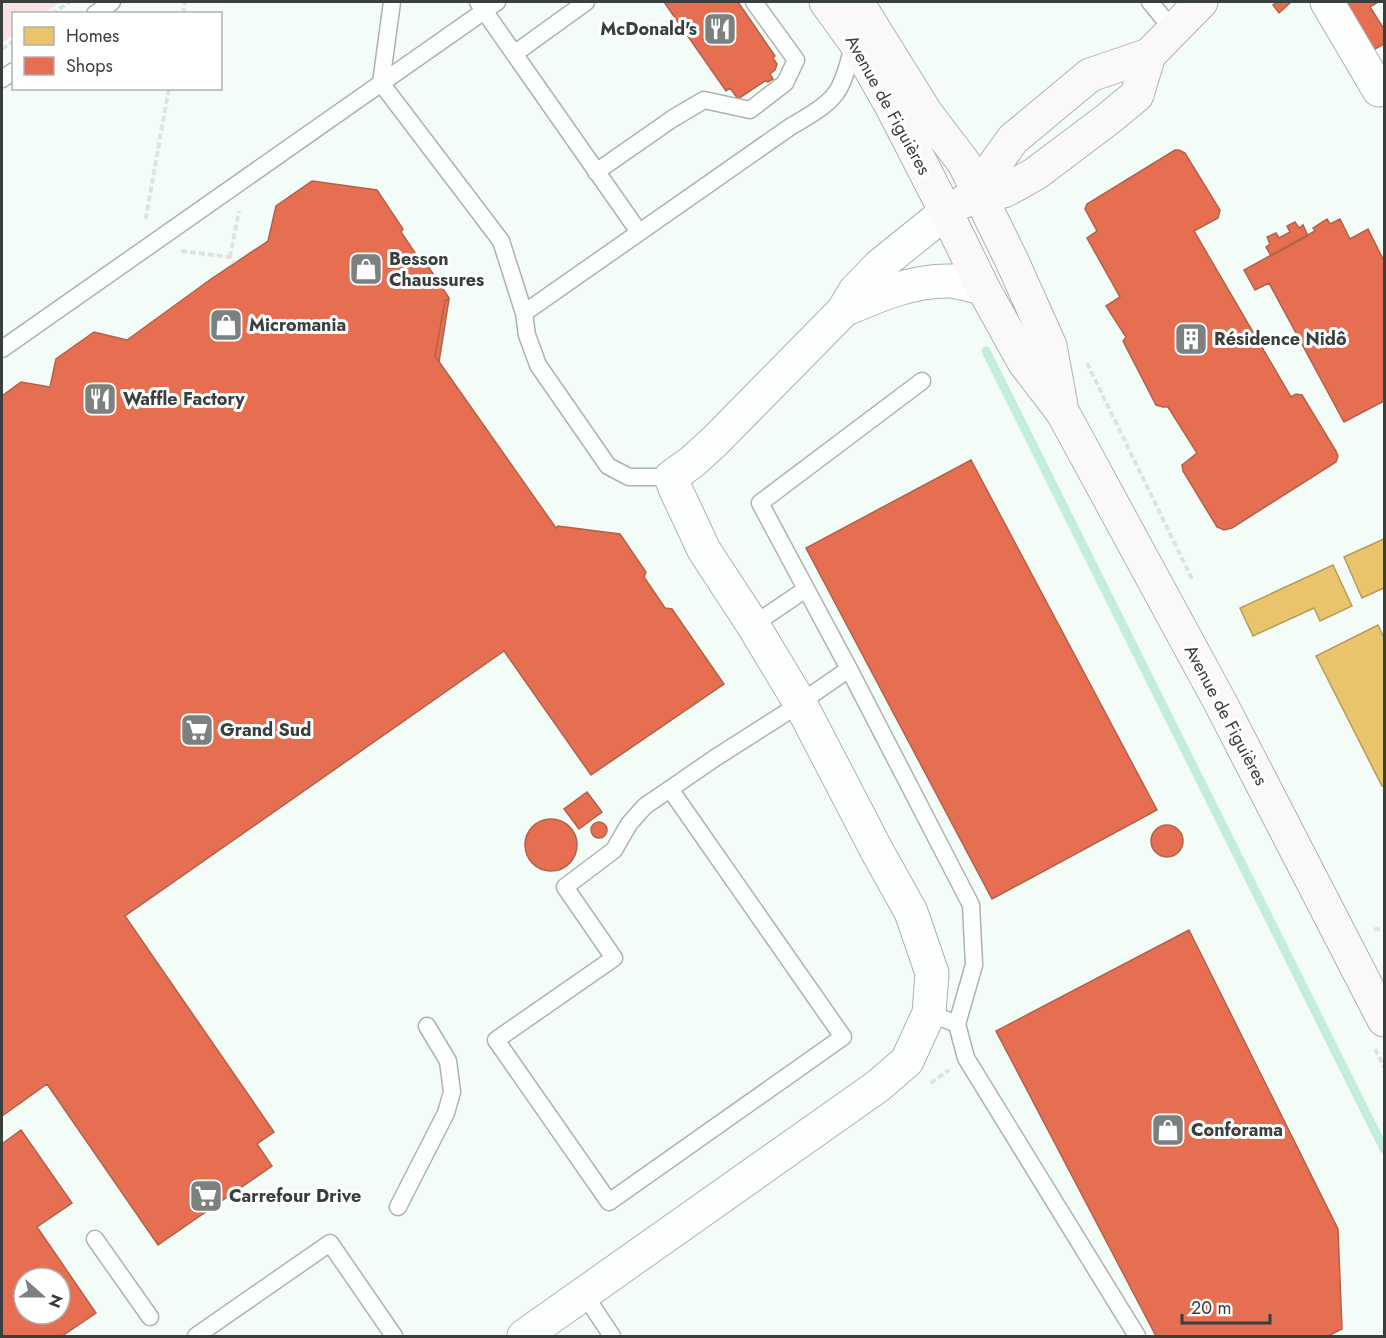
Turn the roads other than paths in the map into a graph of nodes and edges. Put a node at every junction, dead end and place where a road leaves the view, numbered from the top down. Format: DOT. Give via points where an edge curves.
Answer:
graph roads {
  1 [pos="112,2"];
  2 [pos="392,2"];
  3 [pos="586,2"];
  4 [pos="753,2"];
  5 [pos="826,2"];
  6 [pos="857,2"];
  7 [pos="1150,2"];
  8 [pos="1202,2"];
  9 [pos="1327,2"];
  10 [pos="486,4"];
  11 [pos="98,12"];
  12 [pos="1173,30"];
  13 [pos="855,42"];
  14 [pos="514,54"];
  15 [pos="1149,55"];
  16 [pos="381,83"];
  17 [pos="1384,87"];
  18 [pos="596,172"];
  19 [pos="978,193"];
  20 [pos="946,212"];
  21 [pos="639,232"];
  22 [pos="983,288"];
  23 [pos="843,311"];
  24 [pos="524,313"];
  25 [pos="2,349"];
  26 [pos="922,381"];
  27 [pos="1063,413"];
  28 [pos="671,477"];
  29 [pos="806,590"];
  30 [pos="753,625"];
  31 [pos="849,669"];
  32 [pos="800,703"];
  33 [pos="670,789"];
  34 [pos="943,1019"];
  35 [pos="1384,1020"];
  36 [pos="427,1026"];
  37 [pos="398,1207"];
  38 [pos="95,1239"];
  39 [pos="584,1294"];
  40 [pos="150,1317"];
  41 [pos="196,1336"];
  42 [pos="394,1336"];
  43 [pos="524,1336"];
  44 [pos="612,1336"];
  45 [pos="1137,1336"];
  1 -- 11 [label="lane"];
  2 -- 16 [label="lane"];
  3 -- 14 [label="lane"];
  4 -- 18 [label="lane" via="796,60 785,83 750,110 704,100"];
  5 -- 13 [label="main road, Avenue de Figuières"];
  6 -- 19 [label="main road, Avenue de Figuières" via="926,113 964,163"];
  7 -- 12 [label="lane"];
  8 -- 12 [label="main road"];
  9 -- 17 [label="street" via="1379,90"];
  10 -- 14 [label="lane"];
  10 -- 16 [label="lane"];
  12 -- 15 [label="main road"];
  13 -- 20 [label="main road, Avenue de Figuières"];
  13 -- 21 [label="lane" via="836,93 819,109"];
  14 -- 18 [label="lane"];
  15 -- 19 [label="main road" via="1090,75 1012,139"];
  15 -- 19 [label="main road" via="1137,95 1115,113 1035,174 1004,191"];
  16 -- 24 [label="lane" via="501,241"];
  16 -- 25 [label="lane"];
  18 -- 21 [label="lane"];
  19 -- 20 [label="main road"];
  19 -- 27 [label="main road, Avenue de Figuières" via="1050,346"];
  20 -- 22 [label="main road, Avenue de Figuières"];
  20 -- 23 [label="street" via="879,266 855,291"];
  21 -- 24 [label="lane"];
  22 -- 23 [label="street" via="953,281 920,283"];
  22 -- 27 [label="main road, Avenue de Figuières" via="1024,362"];
  23 -- 28 [label="street" via="714,442"];
  24 -- 28 [label="lane" via="538,365 608,466 629,477"];
  26 -- 29 [label="lane" via="760,503"];
  27 -- 35 [label="main road, Avenue de Figuières" via="1220,702"];
  28 -- 30 [label="street" via="704,550"];
  29 -- 30 [label="lane"];
  29 -- 31 [label="lane"];
  30 -- 32 [label="street"];
  31 -- 32 [label="lane"];
  31 -- 34 [label="lane" via="971,905 974,964"];
  32 -- 33 [label="lane"];
  32 -- 34 [label="street" via="911,912"];
  33 -- 33 [label="lane" via="843,1037 609,1202 496,1041 614,958 565,887 614,850 645,806"];
  34 -- 39 [label="street" via="907,1061 878,1086"];
  34 -- 45 [label="lane"];
  36 -- 37 [label="lane" via="448,1061 452,1092 446,1113"];
  38 -- 40 [label="lane"];
  39 -- 43 [label="street"];
  39 -- 44 [label="lane"];
  41 -- 42 [label="lane" via="330,1243"];
}
